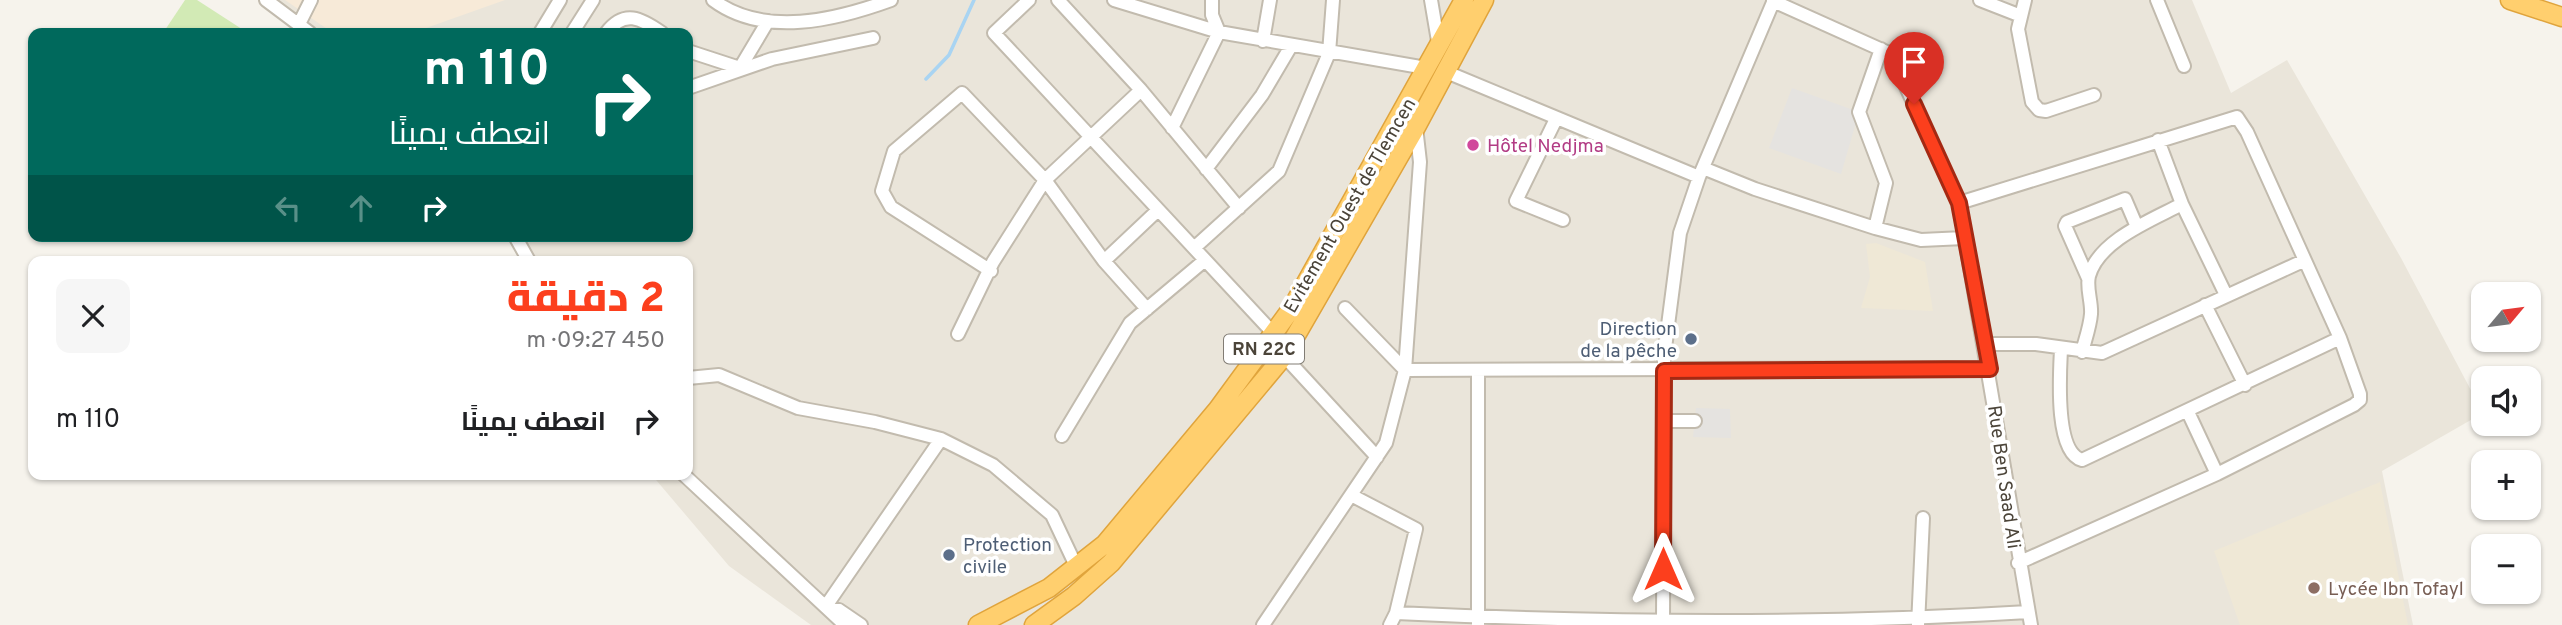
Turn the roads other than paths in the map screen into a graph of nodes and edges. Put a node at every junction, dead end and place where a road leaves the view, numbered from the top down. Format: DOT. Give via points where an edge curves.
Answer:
graph roads {
  1 [pos="266,0"];
  2 [pos="311,0"];
  3 [pos="560,0"];
  4 [pos="593,0"];
  5 [pos="713,0"];
  6 [pos="891,0"];
  7 [pos="1030,0"];
  8 [pos="1058,0"];
  9 [pos="1114,0"];
  10 [pos="1212,0"];
  11 [pos="1270,0"];
  12 [pos="1333,0"];
  13 [pos="1431,0"];
  14 [pos="1464,0"];
  15 [pos="1484,0"];
  16 [pos="1980,0"];
  17 [pos="2025,0"];
  18 [pos="2157,0"];
  19 [pos="2510,0"];
  20 [pos="1774,1"];
  21 [pos="2021,16"];
  22 [pos="2562,17"];
  23 [pos="768,21"];
  24 [pos="299,24"];
  25 [pos="304,28"];
  26 [pos="543,28"];
  27 [pos="575,28"];
  28 [pos="611,28"];
  29 [pos="654,28"];
  30 [pos="1219,32"];
  31 [pos="873,38"];
  32 [pos="1264,41"];
  33 [pos="1291,46"];
  34 [pos="1438,47"];
  35 [pos="1881,49"];
  36 [pos="693,53"];
  37 [pos="1329,53"];
  38 [pos="2184,66"];
  39 [pos="740,68"];
  40 [pos="1435,70"];
  41 [pos="693,86"];
  42 [pos="1140,90"];
  43 [pos="2094,95"];
  44 [pos="1556,119"];
  45 [pos="1416,127"];
  46 [pos="1172,128"];
  47 [pos="1091,135"];
  48 [pos="2158,140"];
  49 [pos="1206,169"];
  50 [pos="1701,172"];
  51 [pos="1045,180"];
  52 [pos="1959,203"];
  53 [pos="2182,204"];
  54 [pos="1239,208"];
  55 [pos="1158,209"];
  56 [pos="1563,220"];
  57 [pos="2137,227"];
  58 [pos="1875,228"];
  59 [pos="1964,238"];
  60 [pos="1194,248"];
  61 [pos="1205,260"];
  62 [pos="1104,261"];
  63 [pos="2303,261"];
  64 [pos="991,271"];
  65 [pos="2088,278"];
  66 [pos="2226,295"];
  67 [pos="2204,305"];
  68 [pos="1345,308"];
  69 [pos="1146,309"];
  70 [pos="958,334"];
  71 [pos="1274,334"];
  72 [pos="2340,338"];
  73 [pos="1984,344"];
  74 [pos="2061,349"];
  75 [pos="2082,352"];
  76 [pos="1284,356"];
  77 [pos="1990,369"];
  78 [pos="1405,370"];
  79 [pos="1478,370"];
  80 [pos="1664,371"];
  81 [pos="693,378"];
  82 [pos="2245,385"];
  83 [pos="2188,412"];
  84 [pos="1664,421"];
  85 [pos="1695,421"];
  86 [pos="1062,436"];
  87 [pos="941,439"];
  88 [pos="1377,457"];
  89 [pos="2217,474"];
  90 [pos="689,480"];
  91 [pos="1351,495"];
  92 [pos="1923,518"];
  93 [pos="2018,562"];
  94 [pos="1077,568"];
  95 [pos="828,607"];
  96 [pos="1396,612"];
  97 [pos="2029,619"];
  98 [pos="1478,621"];
  99 [pos="1663,623"];
  100 [pos="1918,624"];
  101 [pos="845,625"];
  102 [pos="861,625"];
  103 [pos="978,625"];
  104 [pos="1034,625"];
  105 [pos="1263,625"];
  106 [pos="1390,625"];
  1 -- 24 [label="street"];
  2 -- 24 [label="street"];
  3 -- 26 [label="street"];
  4 -- 27 [label="street"];
  5 -- 23 [label="street" via="736,14"];
  6 -- 23 [label="street" via="821,21"];
  7 -- 47 [label="street" via="994,33"];
  8 -- 42 [label="street"];
  9 -- 30 [label="street"];
  10 -- 30 [label="street"];
  11 -- 32 [label="street"];
  12 -- 37 [label="street"];
  13 -- 34 [label="street"];
  14 -- 34 [label="highway, Evitement Ouest de Tlemcen / RN 22C"];
  15 -- 40 [label="highway, Evitement Ouest de Tlemcen / RN 22C"];
  16 -- 21 [label="street"];
  17 -- 21 [label="street"];
  18 -- 38 [label="street"];
  19 -- 22 [label="highway"];
  20 -- 35 [label="street, Rue Ben Saad Ali"];
  20 -- 50 [label="street"];
  21 -- 43 [label="street" via="2018,29 2024,73 2039,110"];
  23 -- 39 [label="street"];
  24 -- 25 [label="street"];
  28 -- 29 [label="street" via="620,19 635,17"];
  30 -- 32 [label="street"];
  30 -- 46 [label="street"];
  31 -- 39 [label="street"];
  32 -- 33 [label="street"];
  33 -- 37 [label="street"];
  33 -- 49 [label="street" via="1262,95"];
  34 -- 40 [label="highway, Evitement Ouest de Tlemcen / RN 22C"];
  35 -- 52 [label="street, Rue Ben Saad Ali" via="1891,54"];
  35 -- 58 [label="street" via="1859,112 1886,183"];
  36 -- 39 [label="street"];
  37 -- 40 [label="street"];
  37 -- 54 [label="street" via="1279,171"];
  39 -- 41 [label="street"];
  40 -- 44 [label="street"];
  40 -- 45 [label="highway, Evitement Ouest de Tlemcen / RN 22C"];
  40 -- 71 [label="highway, Evitement Ouest de Tlemcen / RN 22C"];
  42 -- 46 [label="street"];
  42 -- 47 [label="street"];
  44 -- 50 [label="street"];
  44 -- 56 [label="street" via="1516,201"];
  45 -- 76 [label="highway, Evitement Ouest de Tlemcen / RN 22C"];
  45 -- 78 [label="street" via="1420,162"];
  46 -- 49 [label="street"];
  47 -- 51 [label="street"];
  47 -- 55 [label="street"];
  48 -- 52 [label="street"];
  48 -- 53 [label="street"];
  48 -- 63 [label="street" via="2237,117"];
  49 -- 54 [label="street"];
  50 -- 58 [label="street"];
  50 -- 80 [label="street" via="1680,233"];
  51 -- 62 [label="street"];
  51 -- 64 [label="street"];
  51 -- 64 [label="street" via="962,93 894,151 882,191 891,207"];
  52 -- 59 [label="street, Rue Ben Saad Ali"];
  53 -- 57 [label="street"];
  53 -- 66 [label="street"];
  54 -- 60 [label="street"];
  55 -- 60 [label="street"];
  55 -- 62 [label="street"];
  57 -- 65 [label="street" via="2107,250"];
  57 -- 65 [label="street" via="2125,199 2067,222"];
  58 -- 59 [label="street" via="1921,240"];
  59 -- 73 [label="street, Rue Ben Saad Ali"];
  60 -- 61 [label="street"];
  61 -- 69 [label="street"];
  61 -- 71 [label="street"];
  62 -- 69 [label="street"];
  63 -- 66 [label="street"];
  63 -- 72 [label="street"];
  64 -- 70 [label="street"];
  65 -- 75 [label="street" via="2091,313"];
  66 -- 67 [label="street"];
  67 -- 75 [label="street" via="2102,353"];
  67 -- 82 [label="street"];
  68 -- 78 [label="street"];
  69 -- 86 [label="street" via="1130,323"];
  71 -- 94 [label="highway, Evitement Ouest de Tlemcen / RN 22C" via="1157,484 1105,544"];
  72 -- 82 [label="street"];
  72 -- 89 [label="street" via="2360,400"];
  73 -- 74 [label="street"];
  73 -- 77 [label="street, Rue Ben Saad Ali"];
  74 -- 75 [label="street"];
  74 -- 83 [label="street" via="2062,421 2077,459 2089,458"];
  76 -- 88 [label="street"];
  76 -- 104 [label="highway, Evitement Ouest de Tlemcen / RN 22C" via="1111,562"];
  77 -- 80 [label="street"];
  77 -- 93 [label="street, Rue Ben Saad Ali"];
  78 -- 79 [label="street"];
  78 -- 88 [label="street" via="1386,443"];
  79 -- 80 [label="street"];
  79 -- 98 [label="street"];
  80 -- 84 [label="street"];
  81 -- 87 [label="street" via="719,375 798,408"];
  82 -- 83 [label="street"];
  83 -- 89 [label="street"];
  84 -- 85 [label="street"];
  84 -- 99 [label="street"];
  87 -- 94 [label="street" via="993,465 1052,515"];
  87 -- 95 [label="street"];
  88 -- 91 [label="street"];
  89 -- 93 [label="street"];
  90 -- 95 [label="street"];
  91 -- 96 [label="street" via="1416,529"];
  91 -- 105 [label="street"];
  92 -- 100 [label="street"];
  93 -- 97 [label="street, Rue Ben Saad Ali"];
  94 -- 103 [label="highway, Evitement Ouest de Tlemcen / RN 22C" via="1023,604"];
  95 -- 101 [label="street"];
  95 -- 102 [label="street"];
  96 -- 98 [label="street"];
  96 -- 106 [label="street"];
  97 -- 100 [label="street"];
  98 -- 99 [label="street"];
  99 -- 100 [label="street"];
}
